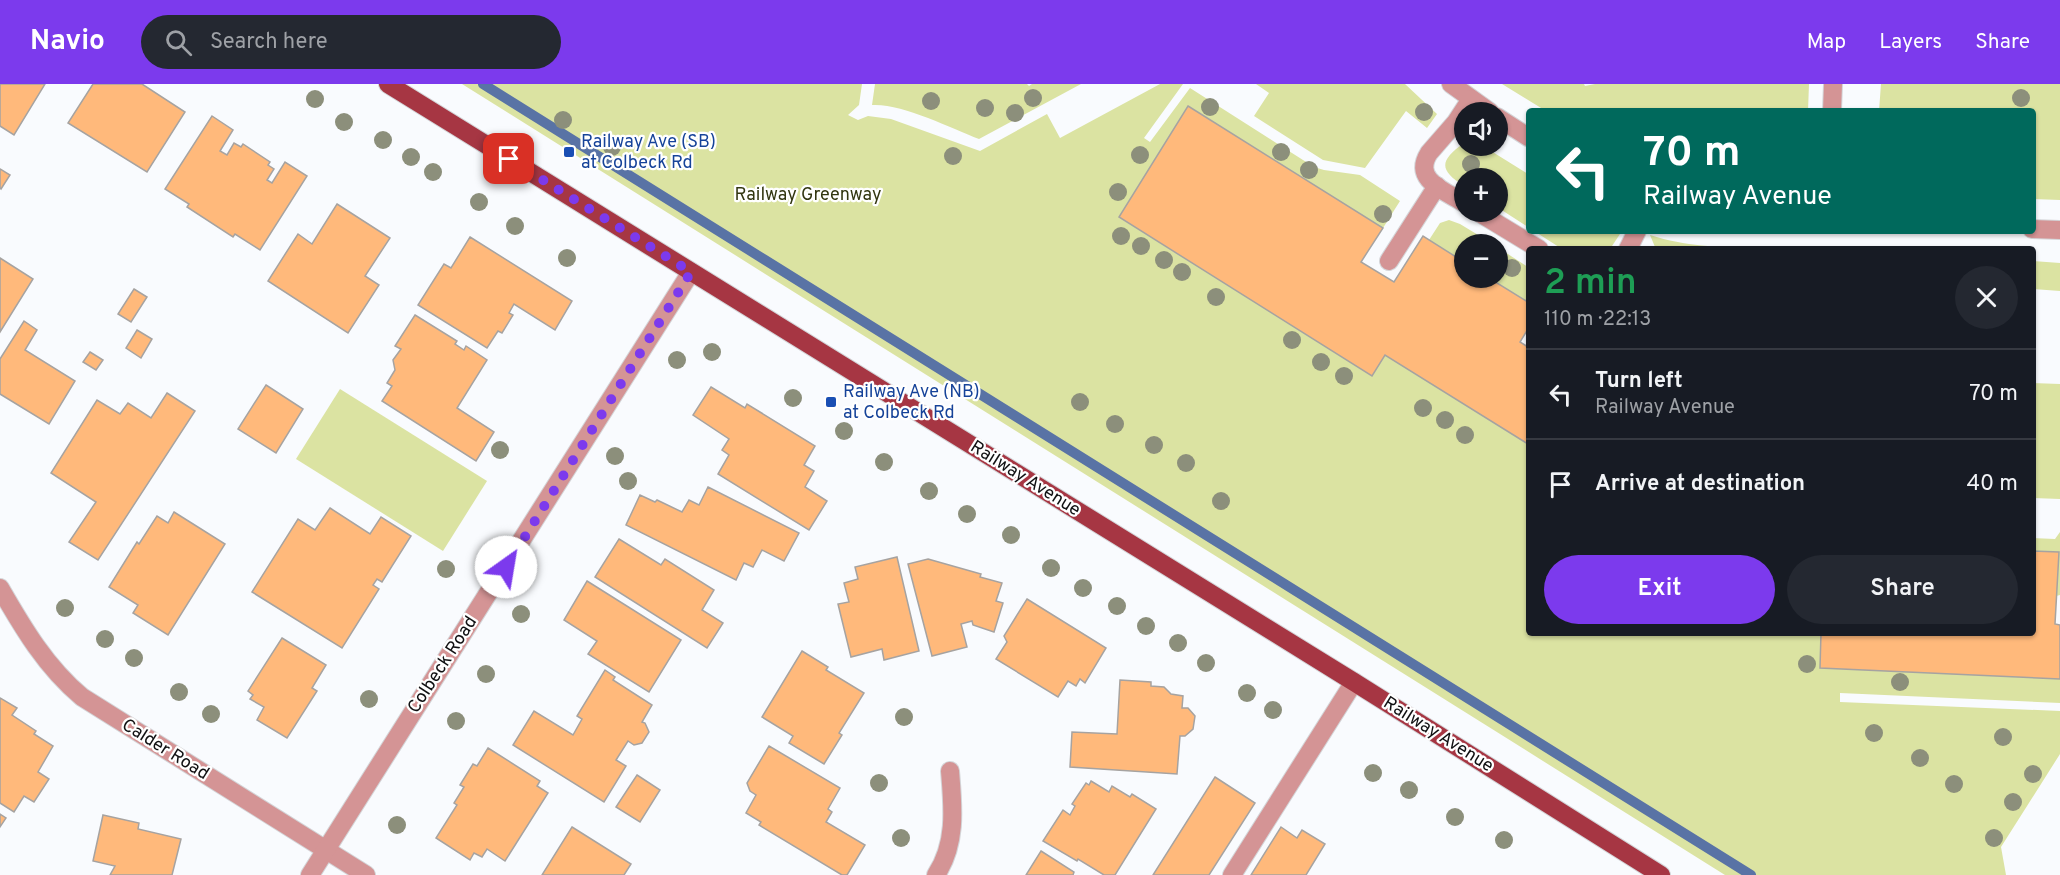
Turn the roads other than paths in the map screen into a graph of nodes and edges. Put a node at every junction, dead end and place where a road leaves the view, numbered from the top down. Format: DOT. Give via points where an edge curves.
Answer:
graph roads {
  1 [pos="388,84"];
  2 [pos="1451,84"];
  3 [pos="1833,84"];
  4 [pos="1471,99"];
  5 [pos="1475,102"];
  6 [pos="1832,108"];
  7 [pos="1508,124"];
  8 [pos="1526,136"];
  9 [pos="1437,186"];
  10 [pos="1454,197"];
  11 [pos="1494,222"];
  12 [pos="2036,229"];
  13 [pos="2060,230"];
  14 [pos="1534,246"];
  15 [pos="1389,261"];
  16 [pos="691,272"];
  17 [pos="0,588"];
  18 [pos="1354,682"];
  19 [pos="950,771"];
  20 [pos="326,850"];
  21 [pos="310,875"];
  22 [pos="366,875"];
  23 [pos="936,875"];
  24 [pos="1232,875"];
  25 [pos="1661,875"];
  1 -- 16 [label="main road, Railway Avenue"];
  2 -- 4 [label="street"];
  3 -- 6 [label="street"];
  4 -- 5 [label="street"];
  4 -- 9 [label="street" via="1426,158 1425,175"];
  7 -- 8 [label="street"];
  9 -- 10 [label="street"];
  9 -- 15 [label="street"];
  11 -- 14 [label="street"];
  12 -- 13 [label="street"];
  16 -- 18 [label="main road, Railway Avenue"];
  16 -- 20 [label="street, Colbeck Road"];
  17 -- 20 [label="street, Calder Road" via="42,655 82,697"];
  18 -- 24 [label="street"];
  18 -- 25 [label="main road, Railway Avenue"];
  19 -- 23 [label="street" via="951,839"];
  20 -- 21 [label="street, Colbeck Road"];
  20 -- 22 [label="street, Calder Road"];
}
